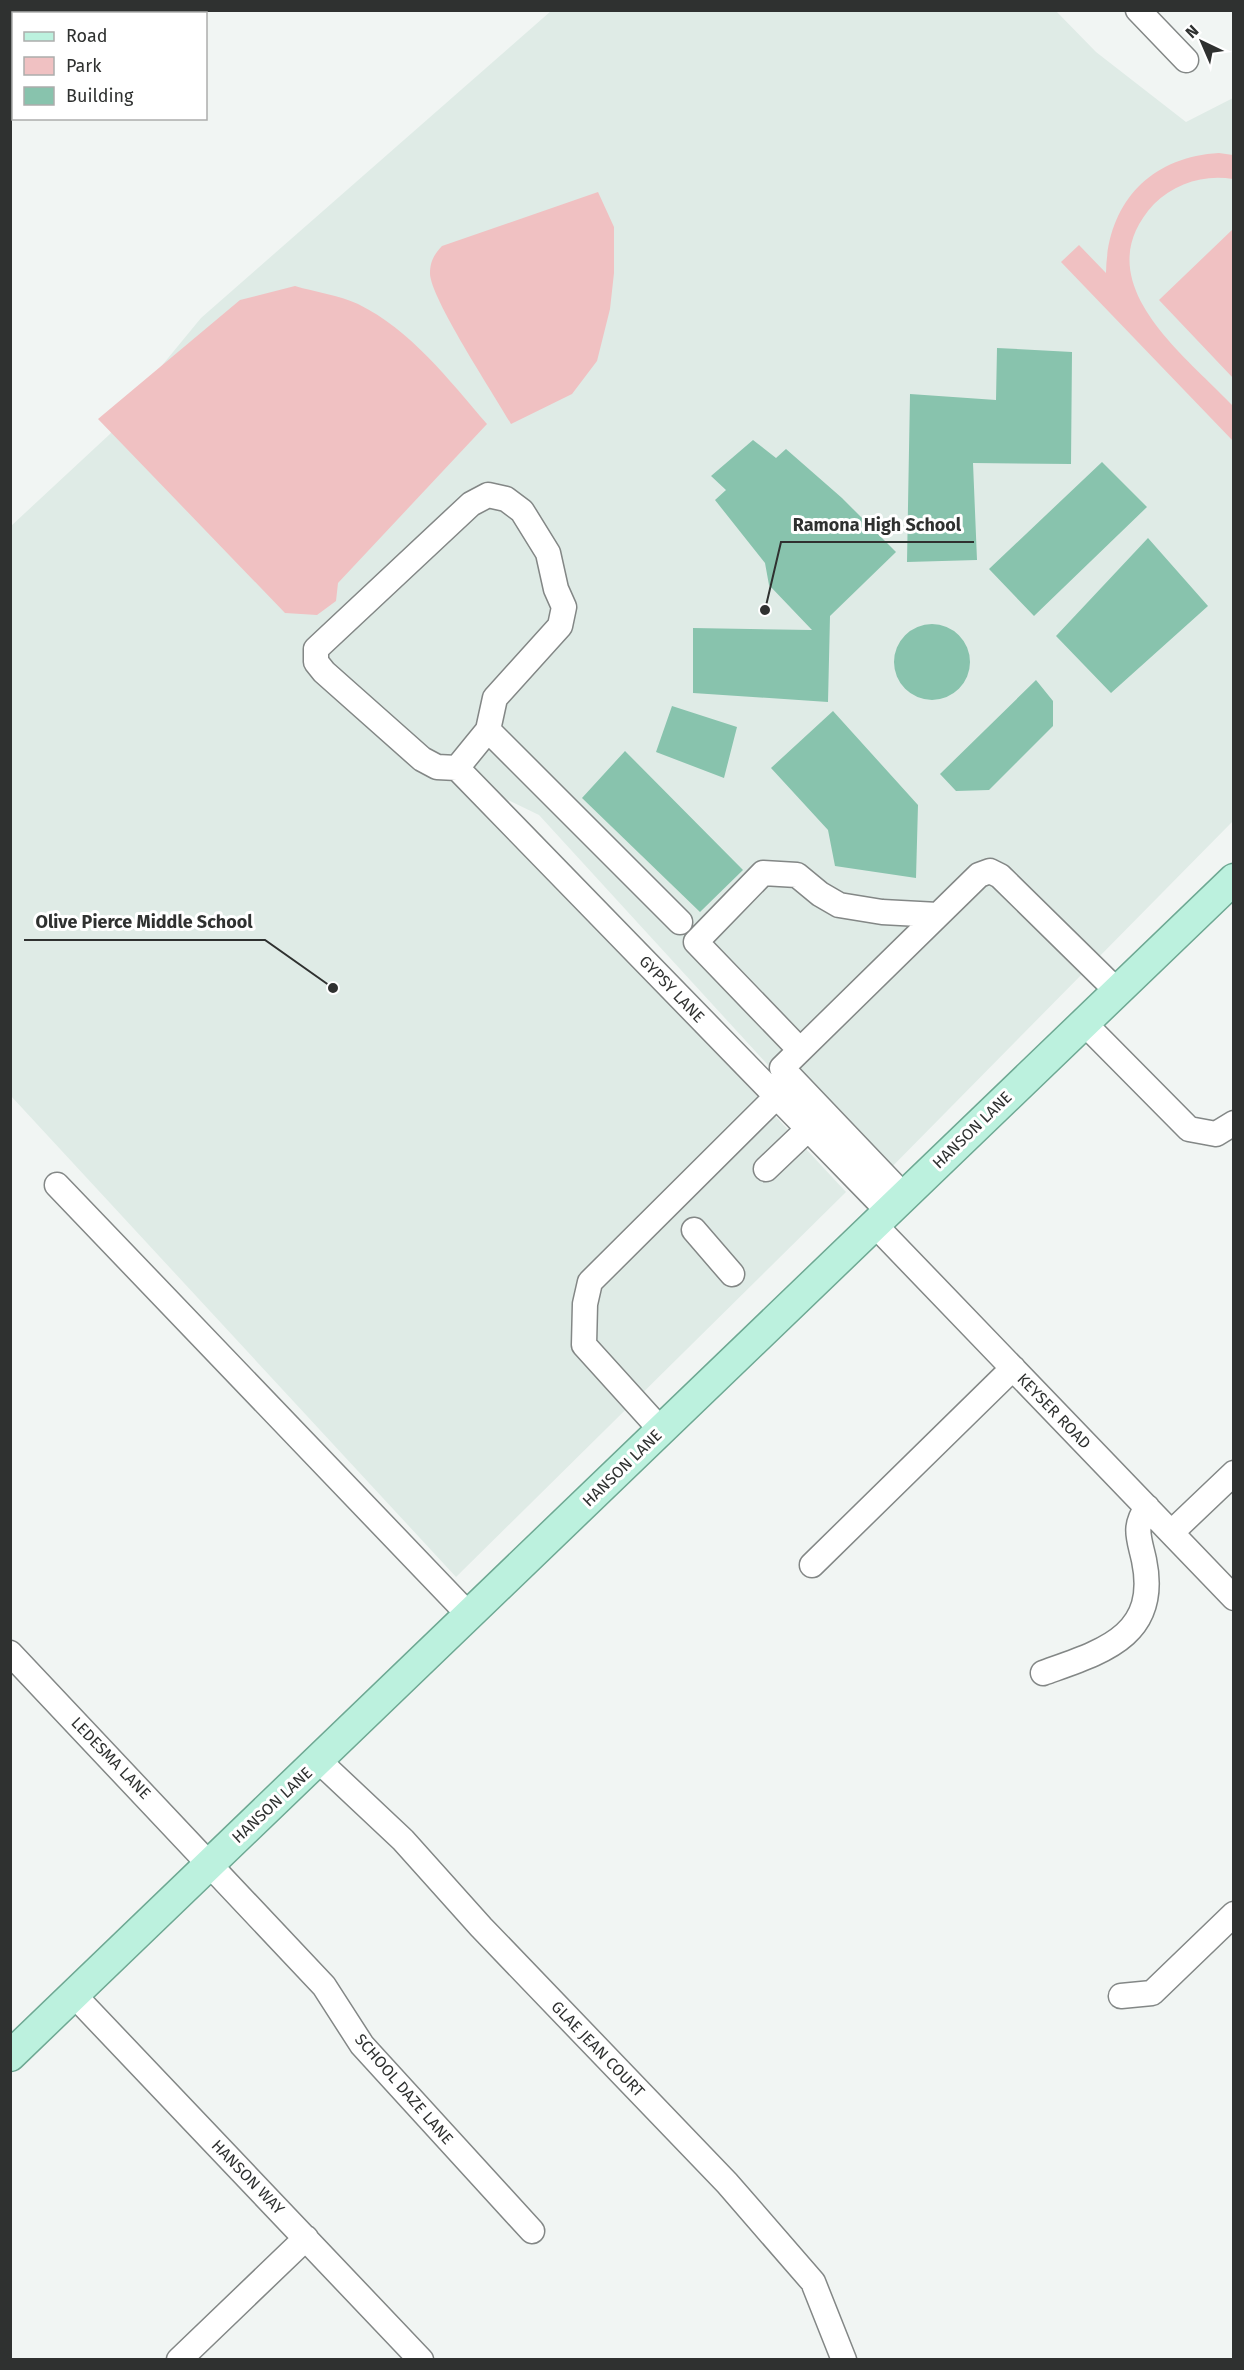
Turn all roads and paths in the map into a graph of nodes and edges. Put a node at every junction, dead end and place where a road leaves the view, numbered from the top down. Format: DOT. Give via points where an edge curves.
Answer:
graph roads {
  1 [pos="1138,10"];
  2 [pos="1186,60"];
  3 [pos="488,730"];
  4 [pos="457,768"];
  5 [pos="1233,879"];
  6 [pos="938,915"];
  7 [pos="680,922"];
  8 [pos="1117,991"];
  9 [pos="1084,1023"];
  10 [pos="800,1050"];
  11 [pos="776,1097"];
  12 [pos="1233,1123"];
  13 [pos="808,1129"];
  14 [pos="766,1169"];
  15 [pos="57,1185"];
  16 [pos="888,1210"];
  17 [pos="694,1230"];
  18 [pos="732,1274"];
  19 [pos="1013,1368"];
  20 [pos="661,1430"];
  21 [pos="1233,1473"];
  22 [pos="1147,1507"];
  23 [pos="1172,1532"];
  24 [pos="812,1565"];
  25 [pos="1233,1598"];
  26 [pos="469,1615"];
  27 [pos="10,1653"];
  28 [pos="1043,1673"];
  29 [pos="319,1761"];
  30 [pos="211,1863"];
  31 [pos="1233,1914"];
  32 [pos="74,1995"];
  33 [pos="1121,1995"];
  34 [pos="10,2056"];
  35 [pos="532,2231"];
  36 [pos="306,2238"];
  37 [pos="179,2360"];
  38 [pos="421,2360"];
  39 [pos="844,2360"];
  1 -- 2 [label="street"];
  3 -- 4 [label="street"];
  3 -- 4 [label="street" via="495,698 560,626 564,607 548,553 522,512 506,499 488,495 471,504 316,649 316,662 324,672 422,759 437,768"];
  3 -- 7 [label="street"];
  4 -- 11 [label="street, GYPSY LANE"];
  5 -- 8 [label="main road, HANSON LANE"];
  6 -- 8 [label="street" via="979,875 990,871 1000,876"];
  6 -- 10 [label="street"];
  6 -- 10 [label="street" via="839,905 797,875 763,873 696,942"];
  8 -- 9 [label="main road, HANSON LANE"];
  9 -- 12 [label="street" via="1189,1129 1216,1134"];
  9 -- 16 [label="main road, HANSON LANE"];
  10 -- 16 [label="street" via="782,1068"];
  11 -- 13 [label="street, GYPSY LANE"];
  11 -- 20 [label="street" via="590,1282 584,1345"];
  13 -- 14 [label="street"];
  13 -- 16 [label="street, GYPSY LANE"];
  15 -- 26 [label="street"];
  16 -- 19 [label="street, KEYSER ROAD"];
  16 -- 20 [label="main road, HANSON LANE"];
  17 -- 18 [label="street"];
  19 -- 22 [label="street, KEYSER ROAD"];
  19 -- 24 [label="street"];
  20 -- 26 [label="main road, HANSON LANE"];
  21 -- 23 [label="street"];
  22 -- 23 [label="street, KEYSER ROAD"];
  22 -- 28 [label="street" via="1137,1528 1147,1575 1147,1596 1140,1615 1106,1650"];
  23 -- 25 [label="street, KEYSER ROAD"];
  26 -- 29 [label="main road, HANSON LANE"];
  27 -- 30 [label="street, LEDESMA LANE"];
  29 -- 30 [label="main road, HANSON LANE"];
  29 -- 39 [label="street, GLAE JEAN COURT" via="403,1840 481,1927 727,2183 813,2282"];
  30 -- 32 [label="main road, HANSON LANE"];
  30 -- 35 [label="street, SCHOOL DAZE LANE" via="324,1986 362,2045"];
  31 -- 33 [label="street" via="1152,1993"];
  32 -- 34 [label="main road, HANSON LANE"];
  32 -- 36 [label="street, HANSON WAY"];
  36 -- 37 [label="street"];
  36 -- 38 [label="street, HANSON WAY"];
}
